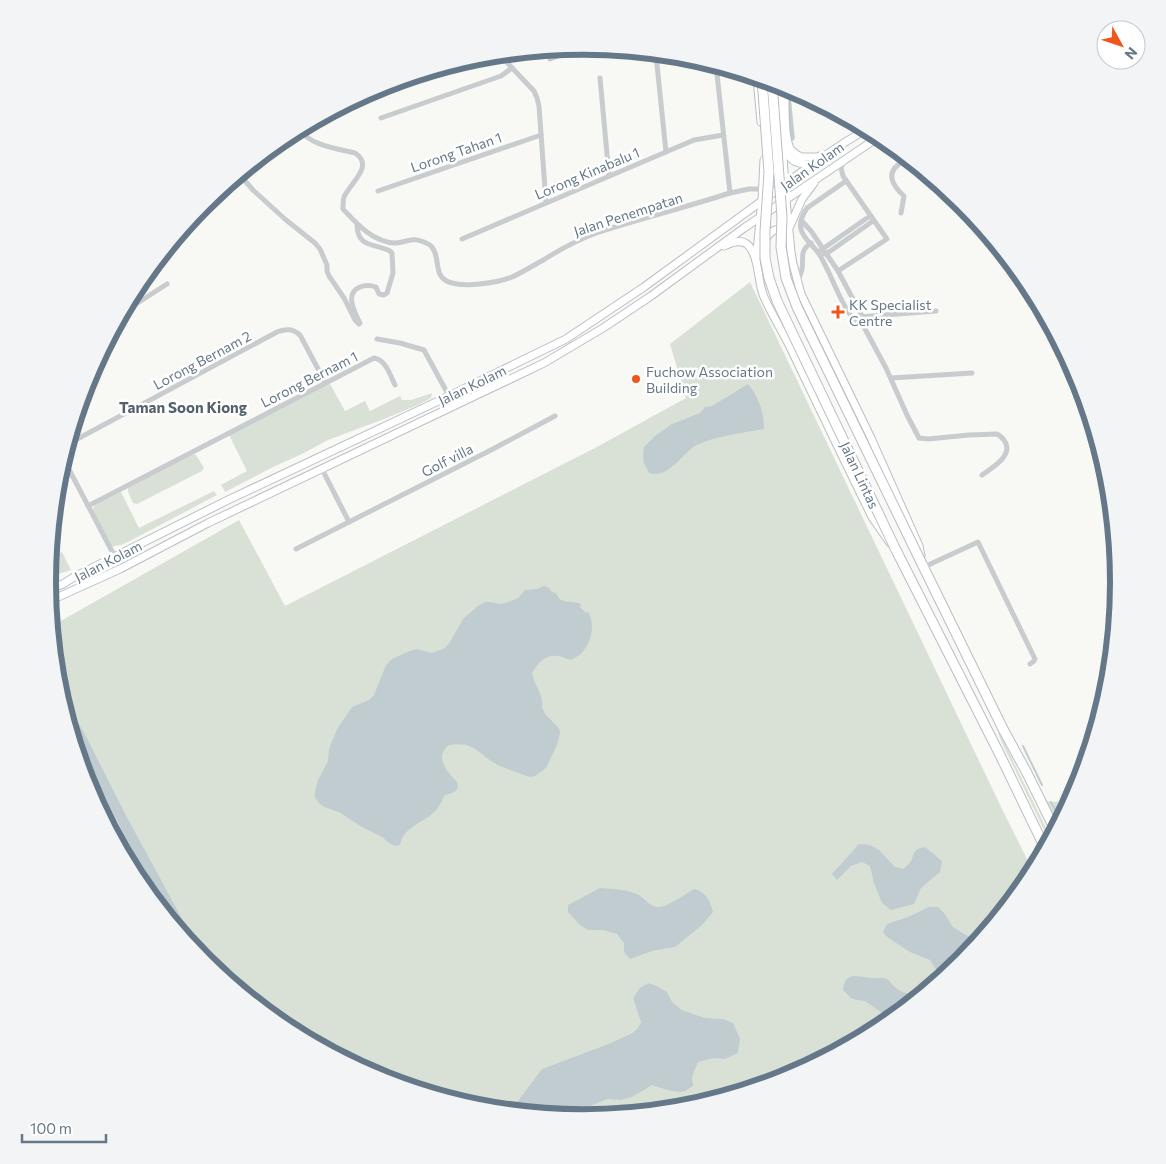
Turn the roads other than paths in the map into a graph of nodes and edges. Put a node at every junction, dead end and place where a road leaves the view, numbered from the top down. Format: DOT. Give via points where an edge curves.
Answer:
graph roads {
  1 [pos="559,56"];
  2 [pos="550,59"];
  3 [pos="506,61"];
  4 [pos="657,61"];
  5 [pos="512,68"];
  6 [pos="717,72"];
  7 [pos="600,78"];
  8 [pos="758,85"];
  9 [pos="763,87"];
  10 [pos="773,91"];
  11 [pos="780,93"];
  12 [pos="784,95"];
  13 [pos="381,118"];
  14 [pos="859,134"];
  15 [pos="305,135"];
  16 [pos="541,135"];
  17 [pos="723,135"];
  18 [pos="872,141"];
  19 [pos="783,149"];
  20 [pos="666,152"];
  21 [pos="831,152"];
  22 [pos="846,158"];
  23 [pos="902,162"];
  24 [pos="811,165"];
  25 [pos="609,176"];
  26 [pos="819,177"];
  27 [pos="244,179"];
  28 [pos="846,181"];
  29 [pos="786,183"];
  30 [pos="763,189"];
  31 [pos="378,191"];
  32 [pos="730,193"];
  33 [pos="762,200"];
  34 [pos="786,200"];
  35 [pos="546,203"];
  36 [pos="901,213"];
  37 [pos="761,216"];
  38 [pos="872,219"];
  39 [pos="801,220"];
  40 [pos="357,224"];
  41 [pos="790,226"];
  42 [pos="738,232"];
  43 [pos="718,233"];
  44 [pos="462,239"];
  45 [pos="811,243"];
  46 [pos="758,251"];
  47 [pos="825,251"];
  48 [pos="791,252"];
  49 [pos="710,253"];
  50 [pos="819,254"];
  51 [pos="756,262"];
  52 [pos="838,270"];
  53 [pos="798,282"];
  54 [pos="167,284"];
  55 [pos="136,304"];
  56 [pos="936,312"];
  57 [pos="862,316"];
  58 [pos="854,319"];
  59 [pos="864,327"];
  60 [pos="377,339"];
  61 [pos="972,373"];
  62 [pos="891,378"];
  63 [pos="325,382"];
  64 [pos="395,385"];
  65 [pos="449,396"];
  66 [pos="555,416"];
  67 [pos="76,440"];
  68 [pos="350,442"];
  69 [pos="364,448"];
  70 [pos="69,469"];
  71 [pos="322,469"];
  72 [pos="982,475"];
  73 [pos="88,506"];
  74 [pos="349,522"];
  75 [pos="895,548"];
  76 [pos="296,549"];
  77 [pos="115,557"];
  78 [pos="923,566"];
  79 [pos="74,577"];
  80 [pos="56,584"];
  81 [pos="56,587"];
  82 [pos="65,594"];
  83 [pos="56,599"];
  84 [pos="57,601"];
  85 [pos="1030,664"];
  86 [pos="1003,729"];
  87 [pos="1000,755"];
  88 [pos="1052,823"];
  89 [pos="1042,841"];
  1 -- 2 [label="street"];
  3 -- 5 [label="street"];
  4 -- 20 [label="street"];
  5 -- 13 [label="street" via="501,76"];
  5 -- 16 [label="street" via="537,98"];
  6 -- 17 [label="street"];
  7 -- 25 [label="street"];
  8 -- 30 [label="main road" via="765,164"];
  9 -- 75 [label="highway, Jalan Lintas, bridge" via="769,172 765,258 770,278 777,301"];
  10 -- 78 [label="highway, Jalan Lintas, bridge" via="782,216 781,247 786,278 797,307"];
  11 -- 19 [label="main road"];
  12 -- 21 [label="main road" via="787,141 791,149 801,158"];
  14 -- 21 [label="main road, Jalan Kolam"];
  15 -- 40 [label="street, Jalan Penempatan" via="321,145 354,153 362,161 361,174 343,198 343,209"];
  16 -- 31 [label="street, Lorong Tahan 1"];
  16 -- 35 [label="street"];
  17 -- 20 [label="street, Lorong Kinabalu 1" via="694,140"];
  17 -- 32 [label="street"];
  18 -- 22 [label="main road, Jalan Kolam"];
  19 -- 24 [label="main road" via="792,161"];
  19 -- 29 [label="main road"];
  20 -- 25 [label="street, Lorong Kinabalu 1"];
  21 -- 24 [label="main road, Jalan Kolam"];
  22 -- 26 [label="main road, Jalan Kolam"];
  22 -- 28 [label="street" via="840,168"];
  23 -- 36 [label="street" via="893,171 892,178 904,196"];
  24 -- 29 [label="main road, Jalan Kolam"];
  25 -- 35 [label="street, Lorong Kinabalu 1"];
  26 -- 34 [label="main road, Jalan Kolam"];
  26 -- 41 [label="main road" via="802,198"];
  27 -- 40 [label="street" via="320,249 329,276 359,324 352,293 368,285 376,287 379,294 384,295 393,273 390,250 359,238"];
  28 -- 38 [label="street"];
  28 -- 39 [label="street" via="807,208"];
  29 -- 33 [label="main road, Jalan Kolam"];
  29 -- 34 [label="main road"];
  30 -- 32 [label="street, Jalan Penempatan"];
  30 -- 33 [label="main road"];
  32 -- 40 [label="street, Jalan Penempatan" via="599,232 576,241 510,278 476,285 451,283 443,279 432,247 419,239 395,243 382,240"];
  33 -- 37 [label="main road"];
  33 -- 43 [label="main road, Jalan Kolam"];
  34 -- 37 [label="main road, Jalan Kolam"];
  34 -- 41 [label="main road"];
  35 -- 44 [label="street, Lorong Kinabalu 1"];
  37 -- 42 [label="main road, Jalan Kolam"];
  37 -- 46 [label="main road"];
  38 -- 47 [label="street"];
  38 -- 52 [label="street" via="887,239"];
  39 -- 45 [label="street" via="803,235"];
  39 -- 47 [label="street"];
  41 -- 48 [label="main road"];
  42 -- 43 [label="main road" via="739,228 734,226"];
  42 -- 49 [label="main road, Jalan Kolam"];
  43 -- 65 [label="main road, Jalan Kolam" via="566,339"];
  45 -- 50 [label="street"];
  45 -- 53 [label="street" via="803,252"];
  46 -- 48 [label="main road" via="771,231 777,228 785,232"];
  46 -- 51 [label="main road"];
  47 -- 50 [label="street"];
  47 -- 52 [label="street"];
  48 -- 53 [label="main road, Jalan Lintas"];
  49 -- 51 [label="main road" via="742,242 751,249"];
  49 -- 69 [label="main road, Jalan Kolam" via="651,296 544,363"];
  50 -- 58 [label="street"];
  51 -- 75 [label="main road" via="763,296 872,517"];
  52 -- 57 [label="street"];
  53 -- 78 [label="main road, Jalan Lintas" via="886,471 919,546"];
  54 -- 55 [label="street"];
  56 -- 57 [label="street"];
  57 -- 58 [label="street"];
  57 -- 59 [label="street"];
  58 -- 59 [label="street"];
  59 -- 62 [label="street"];
  60 -- 65 [label="street" via="424,350"];
  61 -- 62 [label="street"];
  62 -- 72 [label="street" via="919,438 997,434 1005,440 1007,450 1001,461"];
  63 -- 64 [label="street, Lorong Bernam 1" via="379,358"];
  63 -- 67 [label="street, Lorong Bernam 2" via="300,335 293,330 284,330"];
  63 -- 73 [label="street, Lorong Bernam 1"];
  65 -- 68 [label="main road, Jalan Kolam"];
  66 -- 74 [label="street, Golf villa"];
  68 -- 69 [label="main road" via="361,443"];
  68 -- 77 [label="main road, Jalan Kolam"];
  69 -- 71 [label="main road, Jalan Kolam"];
  70 -- 73 [label="street"];
  71 -- 74 [label="street"];
  71 -- 82 [label="main road, Jalan Kolam"];
  73 -- 77 [label="street"];
  74 -- 76 [label="street, Golf villa"];
  75 -- 87 [label="highway, Jalan Lintas"];
  77 -- 79 [label="main road, Jalan Kolam"];
  78 -- 85 [label="street" via="978,542 1035,659"];
  78 -- 86 [label="highway, Jalan Lintas"];
  79 -- 80 [label="main road"];
  79 -- 81 [label="main road, Jalan Kolam"];
  82 -- 83 [label="main road, Jalan Kolam"];
  82 -- 84 [label="main road, Jalan Kolam"];
  86 -- 87 [label="highway" via="998,728 993,734"];
  86 -- 88 [label="highway, Jalan Lintas"];
  87 -- 89 [label="highway, Jalan Lintas"];
}
